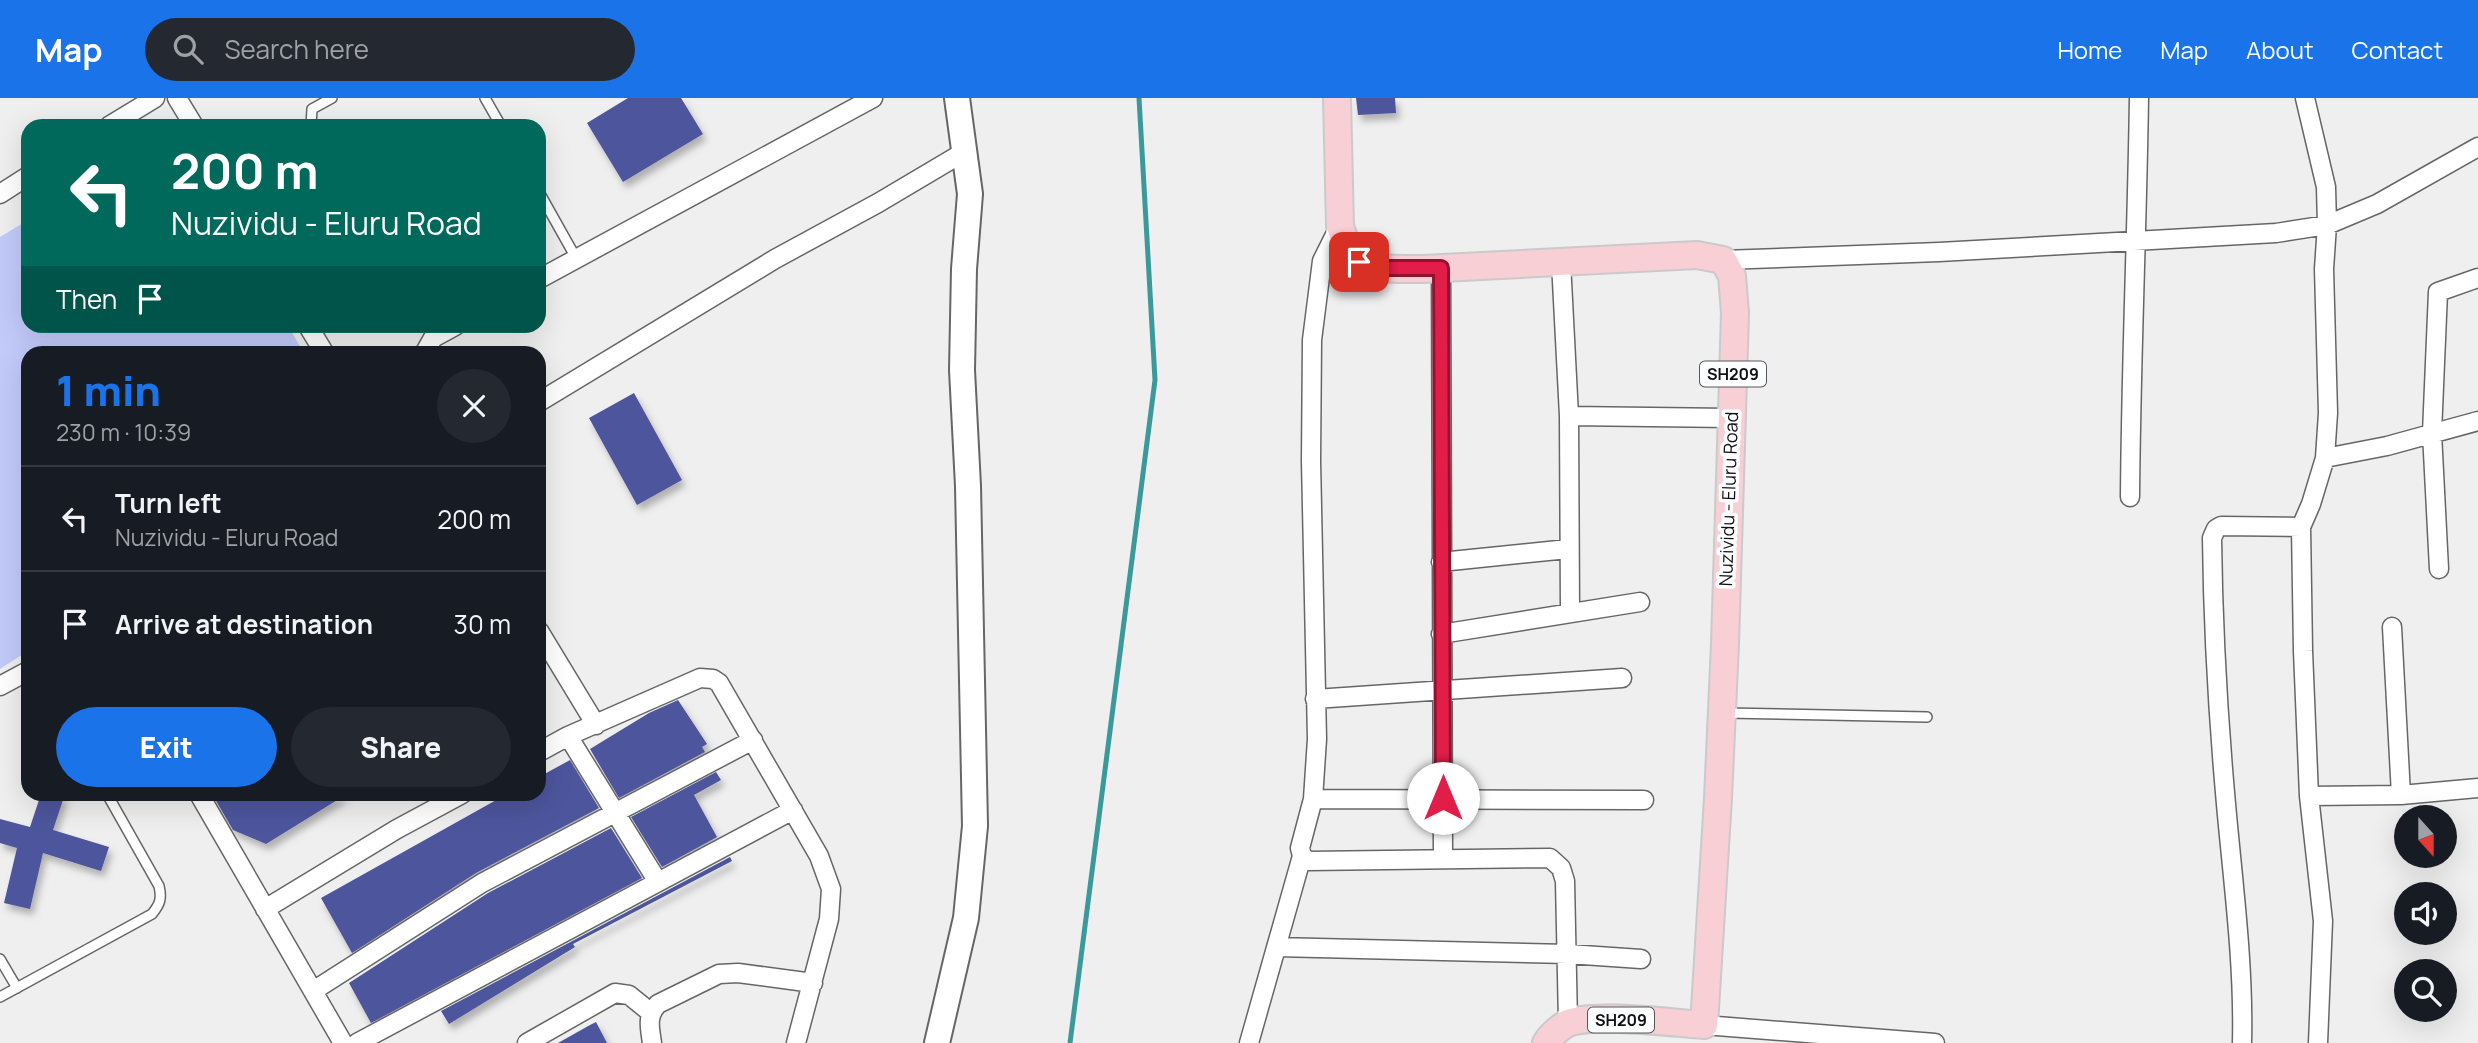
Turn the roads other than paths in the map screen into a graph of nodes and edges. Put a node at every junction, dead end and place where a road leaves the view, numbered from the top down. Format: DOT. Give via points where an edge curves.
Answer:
graph roads {
  1 [pos="155,98"];
  2 [pos="177,98"];
  3 [pos="332,98"];
  4 [pos="485,98"];
  5 [pos="873,98"];
  6 [pos="957,98"];
  7 [pos="1337,98"];
  8 [pos="2139,98"];
  9 [pos="2305,98"];
  10 [pos="120,119"];
  11 [pos="190,119"];
  12 [pos="311,119"];
  13 [pos="497,119"];
  14 [pos="2478,147"];
  15 [pos="964,152"];
  16 [pos="21,180"];
  17 [pos="0,194"];
  18 [pos="546,204"];
  19 [pos="1340,225"];
  20 [pos="2327,225"];
  21 [pos="2137,241"];
  22 [pos="576,258"];
  23 [pos="1723,260"];
  24 [pos="1561,262"];
  25 [pos="1441,268"];
  26 [pos="546,275"];
  27 [pos="2478,278"];
  28 [pos="546,398"];
  29 [pos="1569,416"];
  30 [pos="1731,418"];
  31 [pos="2478,421"];
  32 [pos="2432,433"];
  33 [pos="2325,458"];
  34 [pos="2130,497"];
  35 [pos="2301,527"];
  36 [pos="1568,549"];
  37 [pos="1441,562"];
  38 [pos="2439,569"];
  39 [pos="1640,601"];
  40 [pos="1570,613"];
  41 [pos="2392,627"];
  42 [pos="1441,634"];
  43 [pos="546,643"];
  44 [pos="21,675"];
  45 [pos="1622,678"];
  46 [pos="0,686"];
  47 [pos="1442,690"];
  48 [pos="1315,699"];
  49 [pos="1722,713"];
  50 [pos="1927,717"];
  51 [pos="596,725"];
  52 [pos="568,736"];
  53 [pos="753,740"];
  54 [pos="546,748"];
  55 [pos="2478,788"];
  56 [pos="2401,795"];
  57 [pos="2309,796"];
  58 [pos="1443,798"];
  59 [pos="1313,799"];
  60 [pos="1644,800"];
  61 [pos="111,801"];
  62 [pos="203,801"];
  63 [pos="449,801"];
  64 [pos="793,810"];
  65 [pos="615,811"];
  66 [pos="1302,856"];
  67 [pos="1443,858"];
  68 [pos="658,882"];
  69 [pos="265,909"];
  70 [pos="1276,947"];
  71 [pos="1567,954"];
  72 [pos="0,959"];
  73 [pos="1641,959"];
  74 [pos="813,983"];
  75 [pos="17,988"];
  76 [pos="313,991"];
  77 [pos="0,997"];
  78 [pos="650,1012"];
  79 [pos="1568,1023"];
  80 [pos="1704,1025"];
  81 [pos="343,1043"];
  82 [pos="357,1043"];
  83 [pos="527,1043"];
  84 [pos="652,1043"];
  85 [pos="796,1043"];
  86 [pos="937,1043"];
  87 [pos="1249,1043"];
  88 [pos="1546,1043"];
  89 [pos="1935,1043"];
  90 [pos="2242,1043"];
  91 [pos="2318,1043"];
  1 -- 10 [label="street"];
  2 -- 11 [label="street"];
  3 -- 12 [label="lane" via="312,109"];
  4 -- 13 [label="lane"];
  5 -- 22 [label="street"];
  6 -- 15 [label="street"];
  7 -- 19 [label="main road"];
  8 -- 21 [label="street"];
  9 -- 20 [label="street" via="2326,187"];
  14 -- 20 [label="street" via="2377,204"];
  15 -- 28 [label="street" via="775,259"];
  15 -- 86 [label="street" via="970,194 962,370 975,826 966,918"];
  16 -- 17 [label="street"];
  18 -- 22 [label="lane"];
  19 -- 25 [label="main road" via="1346,246 1359,262 1382,268"];
  19 -- 48 [label="street" via="1322,261 1312,340"];
  20 -- 21 [label="street" via="2276,233"];
  20 -- 33 [label="street"];
  21 -- 23 [label="street"];
  21 -- 34 [label="street"];
  22 -- 26 [label="street"];
  23 -- 24 [label="main road" via="1697,255"];
  23 -- 30 [label="main road, Nuzividu - Eluru Road / SH209" via="1732,276 1735,313"];
  24 -- 25 [label="main road"];
  24 -- 29 [label="street"];
  25 -- 37 [label="street"];
  27 -- 32 [label="street" via="2438,292"];
  29 -- 30 [label="street"];
  29 -- 36 [label="street"];
  30 -- 49 [label="main road, Nuzividu - Eluru Road / SH209"];
  31 -- 32 [label="street"];
  32 -- 33 [label="street"];
  32 -- 38 [label="street"];
  33 -- 35 [label="street"];
  35 -- 57 [label="street"];
  35 -- 90 [label="street" via="2221,526 2212,538 2214,648 2237,911"];
  36 -- 37 [label="street"];
  36 -- 40 [label="street"];
  37 -- 42 [label="street"];
  39 -- 40 [label="street"];
  40 -- 42 [label="street"];
  41 -- 56 [label="street"];
  42 -- 47 [label="street"];
  43 -- 51 [label="street"];
  44 -- 46 [label="street"];
  45 -- 47 [label="street"];
  47 -- 48 [label="street"];
  47 -- 58 [label="street"];
  48 -- 59 [label="street"];
  49 -- 50 [label="lane"];
  49 -- 80 [label="main road, Nuzividu - Eluru Road / SH209"];
  51 -- 52 [label="street"];
  51 -- 53 [label="street" via="707,678 719,683"];
  52 -- 54 [label="street"];
  52 -- 65 [label="street"];
  53 -- 64 [label="street"];
  53 -- 65 [label="street"];
  55 -- 56 [label="street"];
  56 -- 57 [label="street"];
  57 -- 91 [label="street" via="2323,921"];
  58 -- 59 [label="street"];
  58 -- 60 [label="street"];
  58 -- 67 [label="street"];
  59 -- 66 [label="street"];
  61 -- 75 [label="lane" via="159,887 160,904 152,914"];
  62 -- 69 [label="street"];
  63 -- 69 [label="street"];
  64 -- 68 [label="street"];
  64 -- 74 [label="street" via="831,888"];
  65 -- 68 [label="street"];
  65 -- 76 [label="street" via="482,883"];
  66 -- 67 [label="street" via="1308,860"];
  66 -- 70 [label="street"];
  67 -- 71 [label="street" via="1550,858 1557,862 1565,881"];
  68 -- 82 [label="street"];
  69 -- 76 [label="street"];
  70 -- 71 [label="street"];
  70 -- 87 [label="street"];
  71 -- 73 [label="street"];
  71 -- 79 [label="street"];
  72 -- 75 [label="lane"];
  74 -- 78 [label="street" via="738,972 719,974"];
  74 -- 85 [label="street"];
  75 -- 77 [label="lane"];
  76 -- 81 [label="street"];
  78 -- 83 [label="street" via="629,995 615,993"];
  78 -- 84 [label="street"];
  79 -- 80 [label="main road, SH209" via="1588,1019"];
  79 -- 88 [label="main road, SH209"];
  80 -- 89 [label="street"];
}
